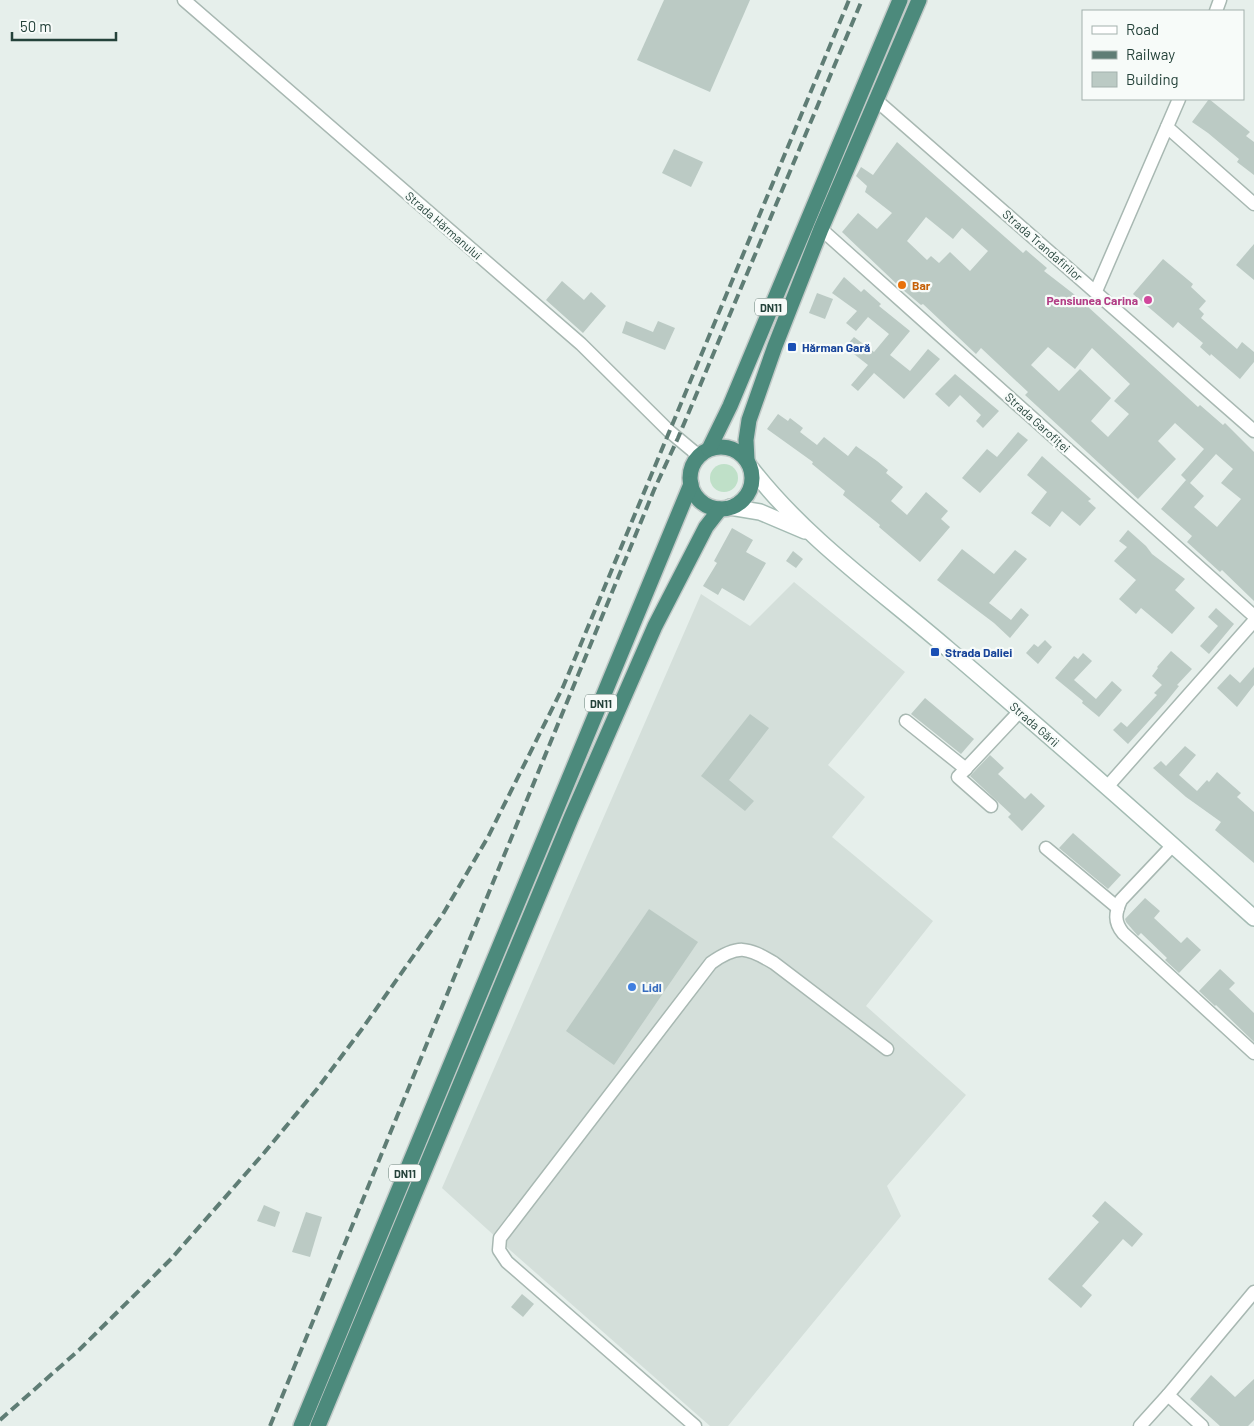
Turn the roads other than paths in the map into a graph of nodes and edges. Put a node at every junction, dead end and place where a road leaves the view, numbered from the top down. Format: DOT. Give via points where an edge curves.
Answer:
graph roads {
  1 [pos="184,0"];
  2 [pos="900,0"];
  3 [pos="919,0"];
  4 [pos="876,100"];
  5 [pos="1179,100"];
  6 [pos="1167,127"];
  7 [pos="1254,204"];
  8 [pos="821,229"];
  9 [pos="1096,291"];
  10 [pos="1254,431"];
  11 [pos="704,453"];
  12 [pos="749,464"];
  13 [pos="691,484"];
  14 [pos="725,508"];
  15 [pos="811,534"];
  16 [pos="1254,616"];
  17 [pos="1254,622"];
  18 [pos="1020,711"];
  19 [pos="906,721"];
  20 [pos="966,769"];
  21 [pos="1107,787"];
  22 [pos="991,806"];
  23 [pos="1173,845"];
  24 [pos="1046,848"];
  25 [pos="1118,908"];
  26 [pos="1254,918"];
  27 [pos="887,1049"];
  28 [pos="1254,1053"];
  29 [pos="1254,1292"];
  30 [pos="1168,1395"];
  31 [pos="301,1426"];
  32 [pos="318,1426"];
  33 [pos="695,1426"];
  34 [pos="1140,1426"];
  35 [pos="1202,1426"];
  1 -- 11 [label="street, Strada Hărmanului" via="581,344 669,430"];
  2 -- 11 [label="highway, DN11" via="730,406"];
  3 -- 4 [label="highway, DN11"];
  4 -- 8 [label="highway, DN11"];
  4 -- 9 [label="street, Strada Trandafirilor"];
  5 -- 6 [label="street"];
  6 -- 7 [label="street"];
  6 -- 9 [label="street"];
  8 -- 12 [label="highway, DN11" via="749,420 746,440"];
  8 -- 16 [label="street, Strada Garofiței"];
  9 -- 10 [label="street, Strada Trandafirilor"];
  11 -- 12 [label="highway" via="720,446 730,448 740,452"];
  11 -- 13 [label="highway, DN11" via="693,464"];
  12 -- 14 [label="highway, DN11" via="753,478 751,488 739,503"];
  12 -- 15 [label="main road" via="767,489"];
  13 -- 14 [label="highway" via="701,501"];
  13 -- 31 [label="highway, DN11"];
  14 -- 15 [label="main road" via="760,512"];
  14 -- 32 [label="highway, DN11" via="706,527 655,626 548,873"];
  15 -- 18 [label="main road, Strada Gării"];
  17 -- 21 [label="street"];
  18 -- 20 [label="street"];
  18 -- 21 [label="main road, Strada Gării"];
  19 -- 20 [label="street"];
  20 -- 22 [label="street" via="958,778"];
  21 -- 23 [label="main road, Strada Gării"];
  23 -- 25 [label="street" via="1121,900"];
  23 -- 26 [label="main road, Strada Gării"];
  24 -- 25 [label="street"];
  25 -- 28 [label="street" via="1116,922 1123,933"];
  27 -- 33 [label="street" via="755,952 738,949 725,954 712,963 500,1238 499,1250 506,1262"];
  29 -- 30 [label="street"];
  30 -- 34 [label="street"];
  30 -- 35 [label="street"];
}
